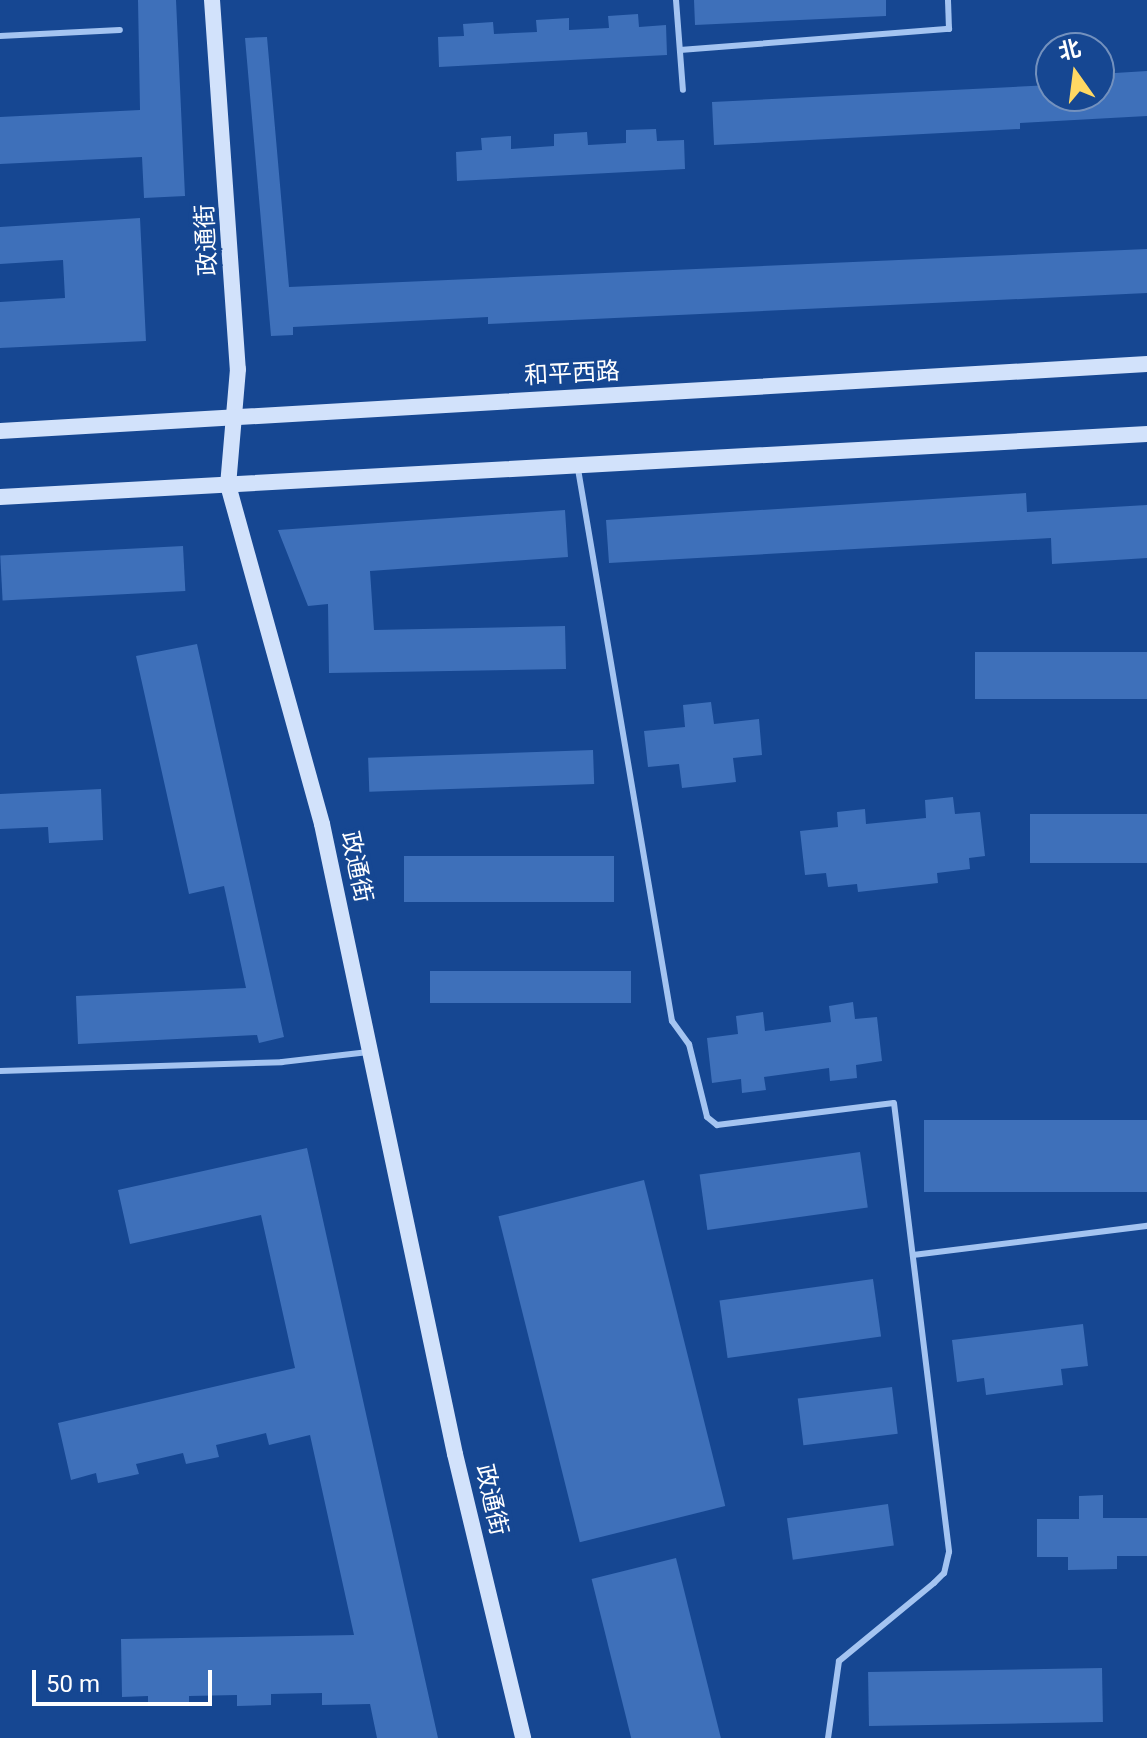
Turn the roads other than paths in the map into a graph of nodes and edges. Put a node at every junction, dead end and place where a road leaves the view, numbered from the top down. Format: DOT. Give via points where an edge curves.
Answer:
graph roads {
  1 [pos="212,0"];
  2 [pos="676,0"];
  3 [pos="948,0"];
  4 [pos="120,30"];
  5 [pos="0,36"];
  6 [pos="680,50"];
  7 [pos="683,90"];
  8 [pos="1147,364"];
  9 [pos="234,417"];
  10 [pos="0,431"];
  11 [pos="1147,434"];
  12 [pos="577,466"];
  13 [pos="228,485"];
  14 [pos="0,497"];
  15 [pos="370,1052"];
  16 [pos="0,1071"];
  17 [pos="1147,1226"];
  18 [pos="913,1255"];
  19 [pos="523,1738"];
  20 [pos="828,1738"];
  1 -- 9 [label="main road, 政通街" via="238,369"];
  2 -- 6 [label="lane"];
  3 -- 6 [label="lane" via="949,29"];
  4 -- 5 [label="lane"];
  6 -- 7 [label="lane"];
  8 -- 9 [label="main road, 和平西路"];
  9 -- 10 [label="main road, 和平西路"];
  9 -- 13 [label="main road, 政通街"];
  11 -- 12 [label="main road"];
  12 -- 13 [label="main road"];
  12 -- 18 [label="lane" via="672,1021 689,1044 707,1117 717,1125 894,1103"];
  13 -- 14 [label="main road"];
  13 -- 15 [label="main road, 政通街" via="322,824"];
  15 -- 16 [label="lane" via="235,1064"];
  15 -- 19 [label="main road, 政通街" via="455,1454"];
  17 -- 18 [label="lane"];
  18 -- 20 [label="lane" via="949,1552 944,1573 934,1583 839,1661"];
}
